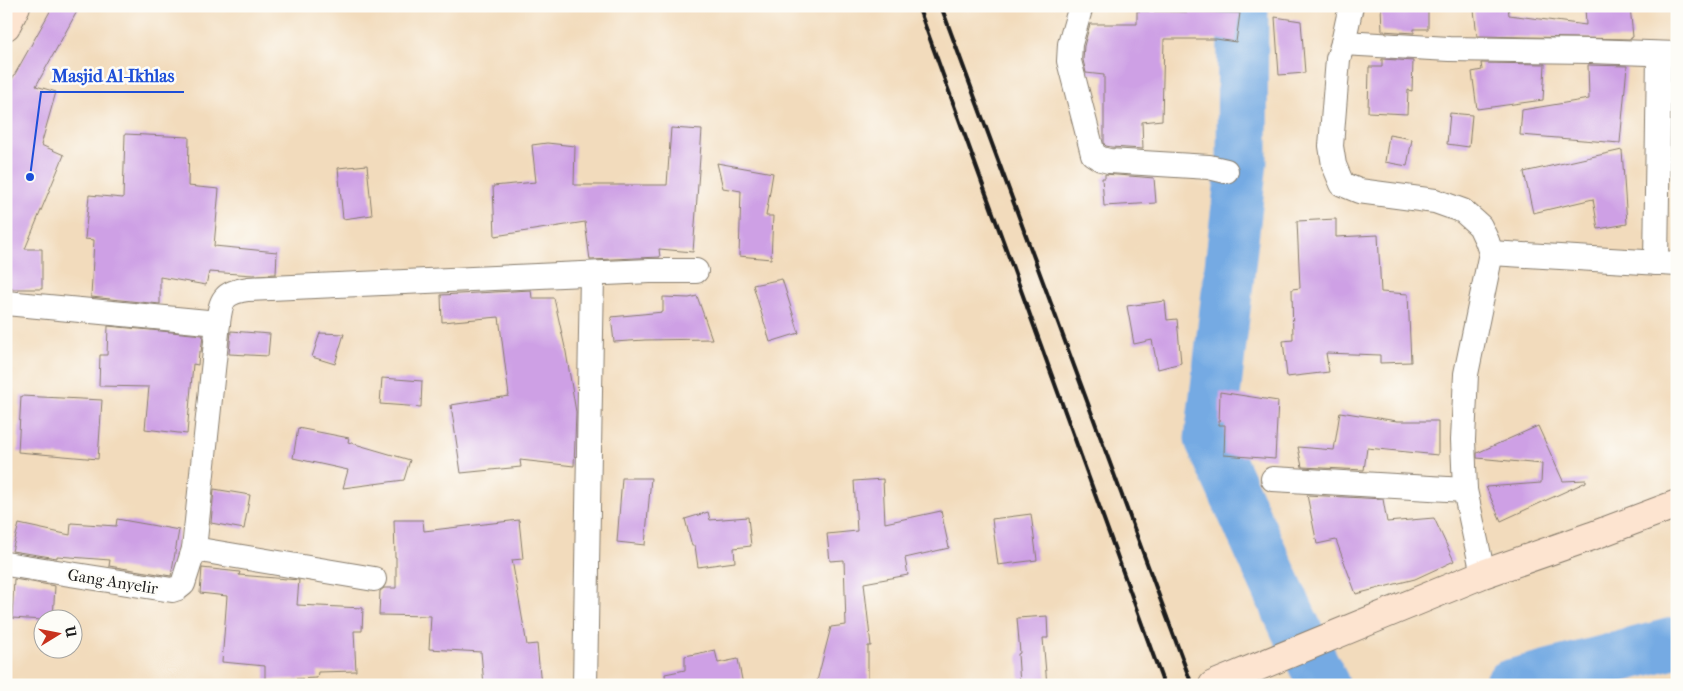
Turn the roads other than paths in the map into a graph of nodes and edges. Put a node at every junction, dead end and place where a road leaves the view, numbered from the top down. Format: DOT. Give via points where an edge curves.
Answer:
graph roads {
  1 [pos="16,6"];
  2 [pos="1081,6"];
  3 [pos="1351,6"];
  4 [pos="6,26"];
  5 [pos="1344,43"];
  6 [pos="1668,54"];
  7 [pos="1226,171"];
  8 [pos="1491,253"];
  9 [pos="1667,263"];
  10 [pos="696,271"];
  11 [pos="592,274"];
  12 [pos="6,303"];
  13 [pos="218,323"];
  14 [pos="1273,479"];
  15 [pos="1465,490"];
  16 [pos="1677,504"];
  17 [pos="194,549"];
  18 [pos="6,564"];
  19 [pos="1483,574"];
  20 [pos="374,579"];
  21 [pos="1250,678"];
  22 [pos="585,685"];
  23 [pos="1213,685"];
  1 -- 4 [label="main road"];
  2 -- 7 [label="street" via="1070,44 1069,61 1093,154 1109,161 1209,167"];
  3 -- 5 [label="street"];
  5 -- 6 [label="street"];
  5 -- 8 [label="street" via="1338,59 1332,146 1334,165 1342,184 1359,190 1435,201 1463,211 1480,226"];
  6 -- 9 [label="street"];
  8 -- 9 [label="street"];
  8 -- 15 [label="street" via="1466,374"];
  10 -- 11 [label="street"];
  11 -- 13 [label="street, Gang Anyelir" via="248,289 234,291 224,297"];
  11 -- 22 [label="street"];
  12 -- 13 [label="street"];
  13 -- 17 [label="street, Gang Anyelir"];
  14 -- 15 [label="street"];
  15 -- 19 [label="street"];
  16 -- 19 [label="main road"];
  17 -- 18 [label="street, Gang Anyelir" via="183,584 172,590"];
  17 -- 20 [label="street"];
  19 -- 21 [label="main road" via="1274,660"];
  21 -- 23 [label="main road"];
}
